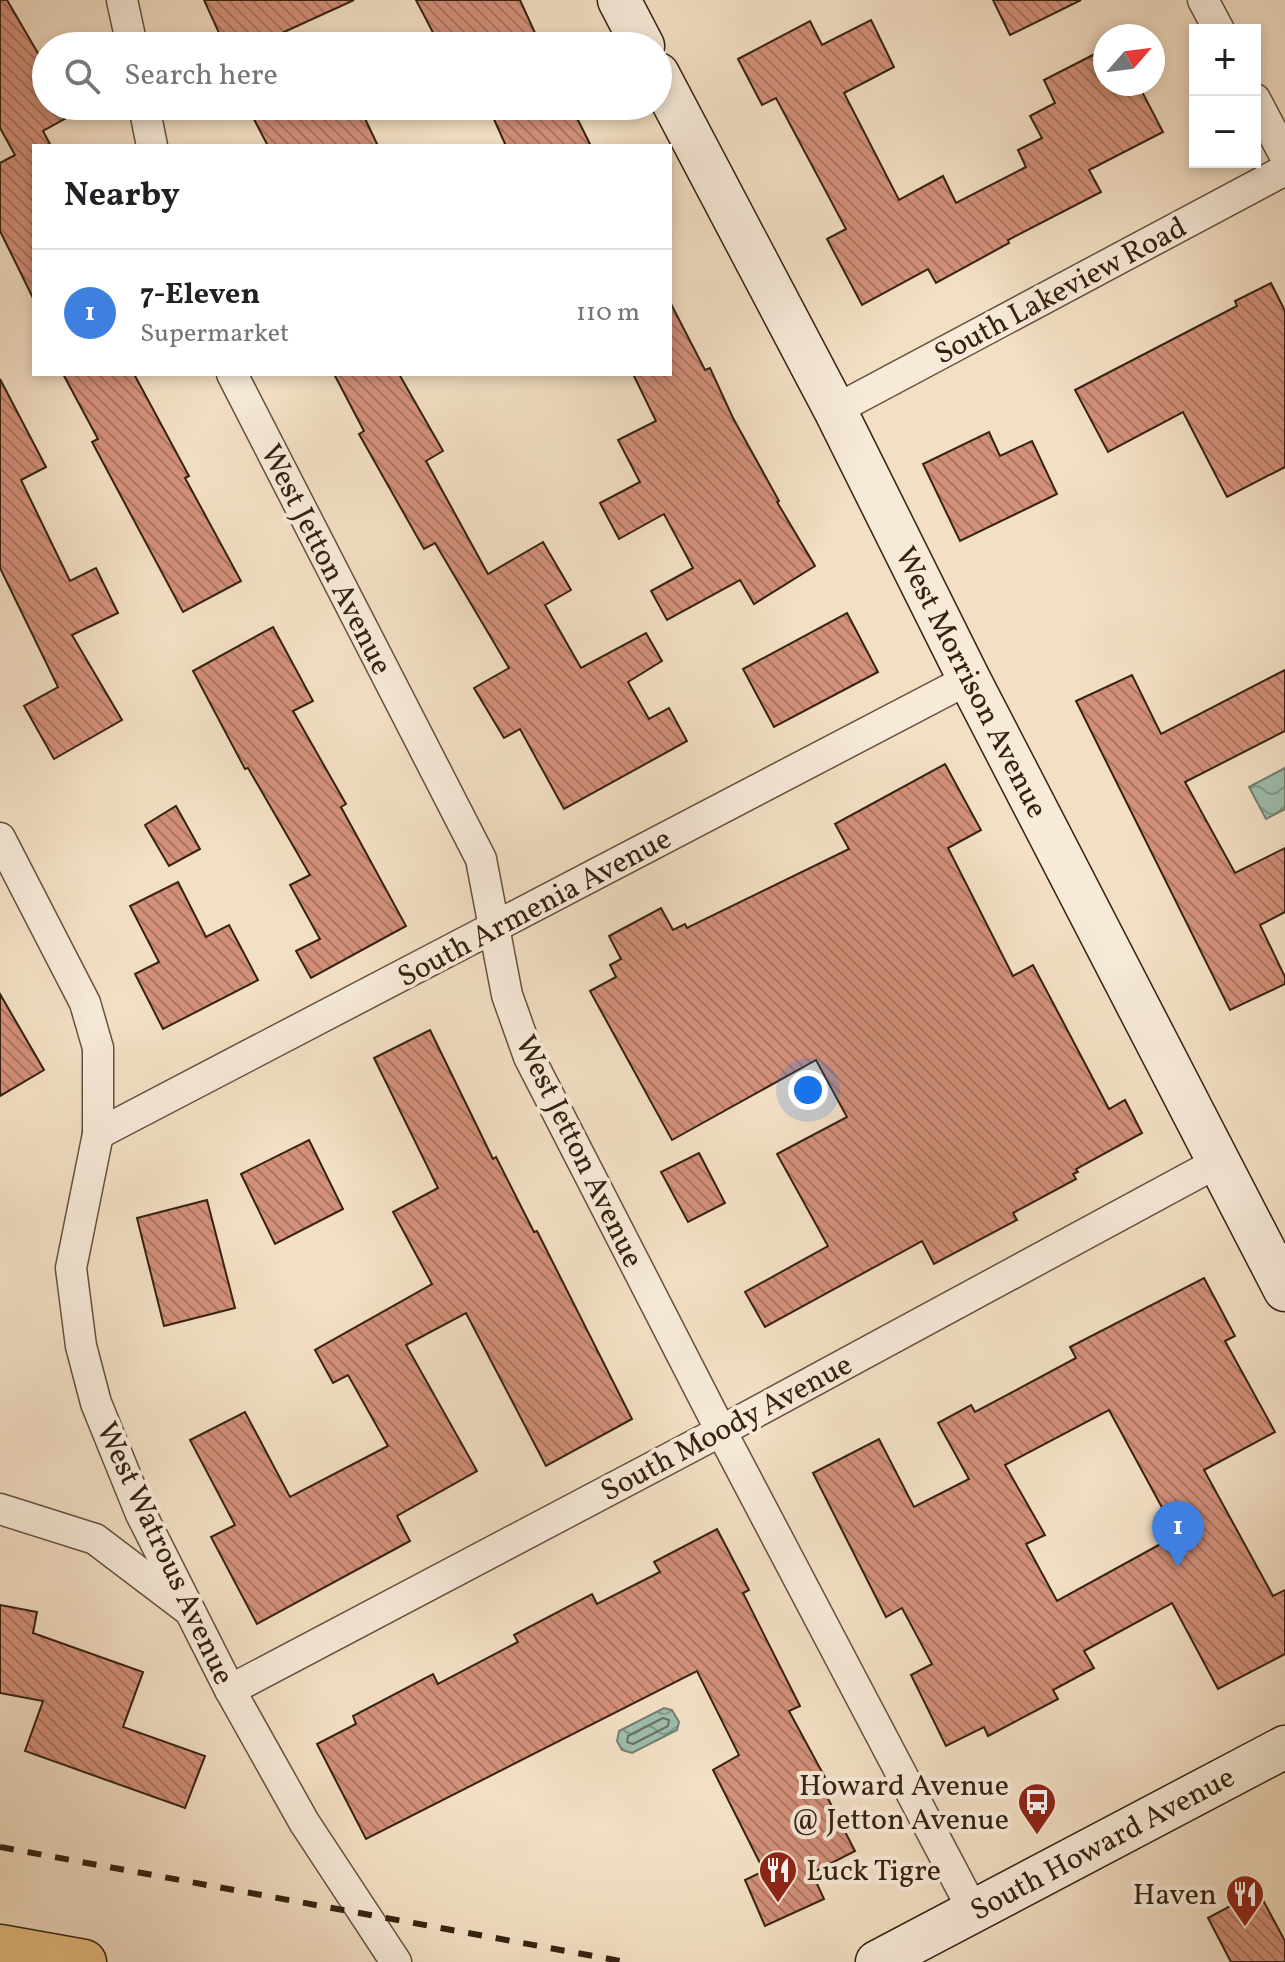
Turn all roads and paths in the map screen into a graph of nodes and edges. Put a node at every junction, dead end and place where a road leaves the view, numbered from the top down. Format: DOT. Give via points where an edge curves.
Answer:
graph roads {
  1 [pos="122,0"];
  2 [pos="619,0"];
  3 [pos="1203,0"];
  4 [pos="1216,24"];
  5 [pos="129,32"];
  6 [pos="636,32"];
  7 [pos="672,101"];
  8 [pos="1261,110"];
  9 [pos="147,120"];
  10 [pos="152,144"];
  11 [pos="1285,156"];
  12 [pos="1285,170"];
  13 [pos="233,376"];
  14 [pos="835,410"];
  15 [pos="969,679"];
  16 [pos="0,838"];
  17 [pos="493,929"];
  18 [pos="98,1134"];
  19 [pos="1220,1161"];
  20 [pos="1285,1290"];
  21 [pos="721,1431"];
  22 [pos="0,1509"];
  23 [pos="194,1614"];
  24 [pos="230,1690"];
  25 [pos="1285,1747"];
  26 [pos="974,1912"];
  27 [pos="0,1947"];
  28 [pos="84,1962"];
  29 [pos="396,1962"];
  30 [pos="877,1962"];
  1 -- 5 [label="street"];
  2 -- 6 [label="street"];
  3 -- 4 [label="street"];
  7 -- 14 [label="street, West Morrison Avenue"];
  8 -- 11 [label="street"];
  9 -- 10 [label="street"];
  12 -- 14 [label="street, South Lakeview Road"];
  13 -- 17 [label="street, West Jetton Avenue" via="481,859"];
  14 -- 15 [label="street, West Morrison Avenue"];
  15 -- 17 [label="street, South Armenia Avenue"];
  15 -- 19 [label="street, West Morrison Avenue"];
  16 -- 18 [label="street, West Watrous Avenue" via="85,1003 98,1048"];
  17 -- 18 [label="street, South Armenia Avenue"];
  17 -- 21 [label="street, West Jetton Avenue" via="507,995 529,1057"];
  18 -- 23 [label="street, West Watrous Avenue" via="71,1268 81,1346 96,1403 141,1514"];
  19 -- 20 [label="street, West Morrison Avenue"];
  19 -- 21 [label="street, South Moody Avenue"];
  21 -- 24 [label="street, South Moody Avenue"];
  21 -- 26 [label="street, West Jetton Avenue"];
  22 -- 23 [label="street" via="95,1539"];
  23 -- 24 [label="street, West Watrous Avenue"];
  24 -- 29 [label="street, West Watrous Avenue" via="304,1822"];
  25 -- 26 [label="street, South Howard Avenue"];
  26 -- 30 [label="street, South Howard Avenue"];
  27 -- 28 [label="highway"];
}
